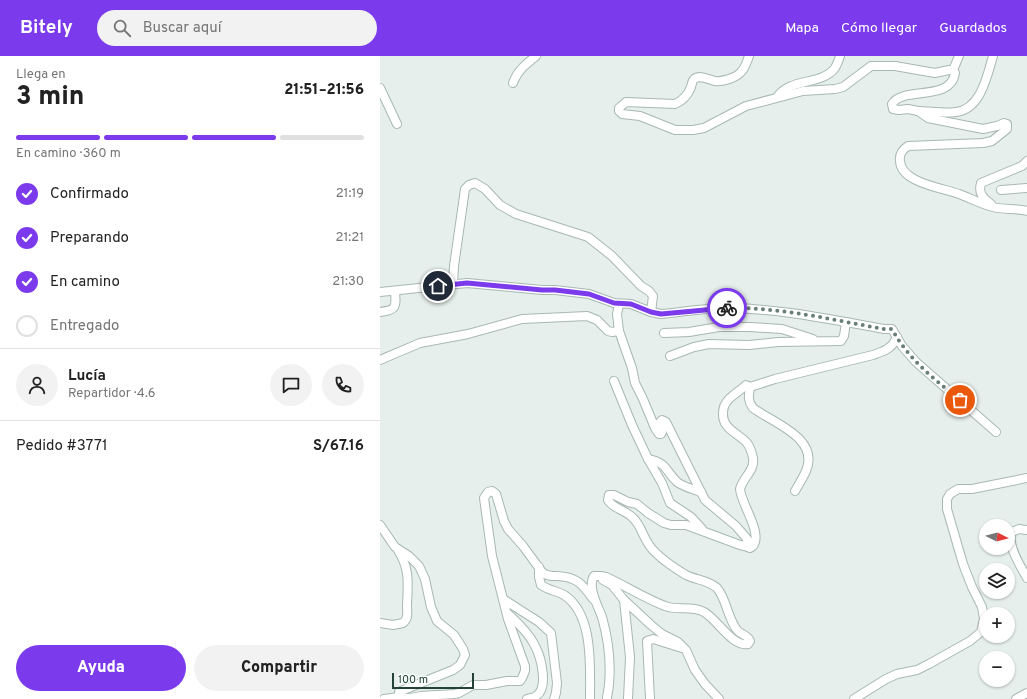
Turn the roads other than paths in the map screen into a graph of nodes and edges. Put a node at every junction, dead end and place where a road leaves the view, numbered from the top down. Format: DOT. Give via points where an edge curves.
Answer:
graph roads {
  1 [pos="536,56"];
  2 [pos="749,56"];
  3 [pos="840,56"];
  4 [pos="959,56"];
  5 [pos="993,56"];
  6 [pos="953,70"];
  7 [pos="513,83"];
  8 [pos="380,88"];
  9 [pos="777,97"];
  10 [pos="918,111"];
  11 [pos="397,124"];
  12 [pos="1027,161"];
  13 [pos="1027,188"];
  14 [pos="1001,190"];
  15 [pos="994,207"];
  16 [pos="1027,211"];
  17 [pos="453,284"];
  18 [pos="395,291"];
  19 [pos="380,292"];
  20 [pos="619,304"];
  21 [pos="380,312"];
  22 [pos="651,312"];
  23 [pos="846,322"];
  24 [pos="619,331"];
  25 [pos="664,333"];
  26 [pos="897,337"];
  27 [pos="819,341"];
  28 [pos="670,356"];
  29 [pos="380,360"];
  30 [pos="614,381"];
  31 [pos="750,386"];
  32 [pos="996,432"];
  33 [pos="648,459"];
  34 [pos="1027,478"];
  35 [pos="795,490"];
  36 [pos="701,492"];
  37 [pos="380,525"];
  38 [pos="1027,530"];
  39 [pos="706,533"];
  40 [pos="745,546"];
  41 [pos="398,550"];
  42 [pos="539,567"];
  43 [pos="1027,578"];
  44 [pos="592,580"];
  45 [pos="503,598"];
  46 [pos="624,600"];
  47 [pos="598,607"];
  48 [pos="507,613"];
  49 [pos="380,623"];
  50 [pos="686,650"];
  51 [pos="1027,693"];
  52 [pos="399,697"];
  53 [pos="384,699"];
  54 [pos="527,699"];
  55 [pos="554,699"];
  56 [pos="590,699"];
  57 [pos="607,699"];
  58 [pos="628,699"];
  59 [pos="650,699"];
  60 [pos="719,699"];
  61 [pos="854,699"];
  62 [pos="1016,699"];
  1 -- 7 [label="street" via="523,66"];
  2 -- 9 [label="street" via="741,72 735,76 716,81 701,77 692,80 687,96 680,102 626,102 619,111 622,114 640,116 675,130 693,130 704,128 746,106"];
  3 -- 9 [label="street" via="836,67 821,79 782,90"];
  4 -- 6 [label="street"];
  5 -- 10 [label="street" via="982,90 975,102 966,109 956,112"];
  6 -- 9 [label="street" via="935,73 895,66 871,66 835,90 803,91"];
  6 -- 10 [label="street" via="954,78 946,86 936,91 900,98 892,104 893,109"];
  8 -- 11 [label="street"];
  10 -- 15 [label="street" via="928,118 983,129 1007,124 1006,129 992,141 908,146 899,156 904,171 914,179"];
  12 -- 15 [label="street" via="1022,166 981,183 981,196"];
  13 -- 14 [label="street"];
  15 -- 16 [label="street"];
  17 -- 18 [label="street"];
  17 -- 20 [label="street" via="467,283 589,294"];
  17 -- 22 [label="street" via="465,189 474,183 485,189 500,205 516,214 588,237 649,291 653,296"];
  18 -- 19 [label="street"];
  18 -- 21 [label="street" via="394,309"];
  20 -- 22 [label="street" via="631,304"];
  20 -- 24 [label="street"];
  22 -- 23 [label="street" via="661,314 754,308"];
  23 -- 26 [label="street" via="892,329"];
  23 -- 27 [label="street" via="841,340"];
  24 -- 29 [label="street" via="608,331 598,320 587,316 522,319 468,334 420,343"];
  24 -- 36 [label="street" via="635,383 655,428 661,434 660,422 666,422"];
  25 -- 27 [label="street" via="689,332 719,326 750,327 782,329"];
  26 -- 31 [label="street" via="889,349 873,355"];
  26 -- 32 [label="street" via="924,370"];
  27 -- 28 [label="street" via="750,345 709,344"];
  30 -- 33 [label="street"];
  31 -- 35 [label="street" via="748,400 753,408 798,437 805,447 808,461 806,470"];
  31 -- 40 [label="street" via="746,386 729,399 723,413 725,424 747,443 753,455 751,470 740,489 755,535 754,545 750,548"];
  33 -- 36 [label="street" via="666,467 679,484"];
  33 -- 39 [label="street" via="670,503 691,517"];
  34 -- 61 [label="street" via="958,490 947,499 947,509 963,564 982,607 984,619 981,632 929,664 891,677"];
  36 -- 40 [label="street" via="704,500 745,535 748,540"];
  37 -- 41 [label="street"];
  38 -- 43 [label="street" via="1019,529 1010,536 1010,543"];
  39 -- 40 [label="street"];
  39 -- 44 [label="street" via="686,525 671,525 637,504 611,494 608,496 610,504 635,520 647,544 657,555 687,575 717,589 737,631 750,639 748,644 740,644 703,611 666,607 602,576 594,576"];
  41 -- 49 [label="street" via="404,561 409,585 408,616 403,623"];
  41 -- 52 [label="street" via="419,566 437,621 454,635 466,655 460,665 453,670 399,692"];
  42 -- 45 [label="street" via="508,529 496,494 488,492 484,498 490,546"];
  42 -- 47 [label="street" via="545,575 570,578 581,583"];
  42 -- 56 [label="street" via="542,585 572,601 585,624 589,652"];
  44 -- 46 [label="street" via="603,580 612,585"];
  44 -- 47 [label="street"];
  45 -- 48 [label="street"];
  45 -- 55 [label="street" via="540,622 550,633 557,683"];
  46 -- 50 [label="street" via="662,634 678,642"];
  46 -- 58 [label="street" via="630,658"];
  47 -- 57 [label="street" via="606,632 610,660"];
  48 -- 52 [label="street" via="525,671 520,681 486,686 473,685 454,694 421,696 413,699"];
  48 -- 54 [label="street" via="534,644 540,659 543,684 536,696"];
  50 -- 59 [label="street" via="653,639 647,641"];
  50 -- 60 [label="street" via="695,670"];
  51 -- 62 [label="street"];
  52 -- 53 [label="street"];
}
